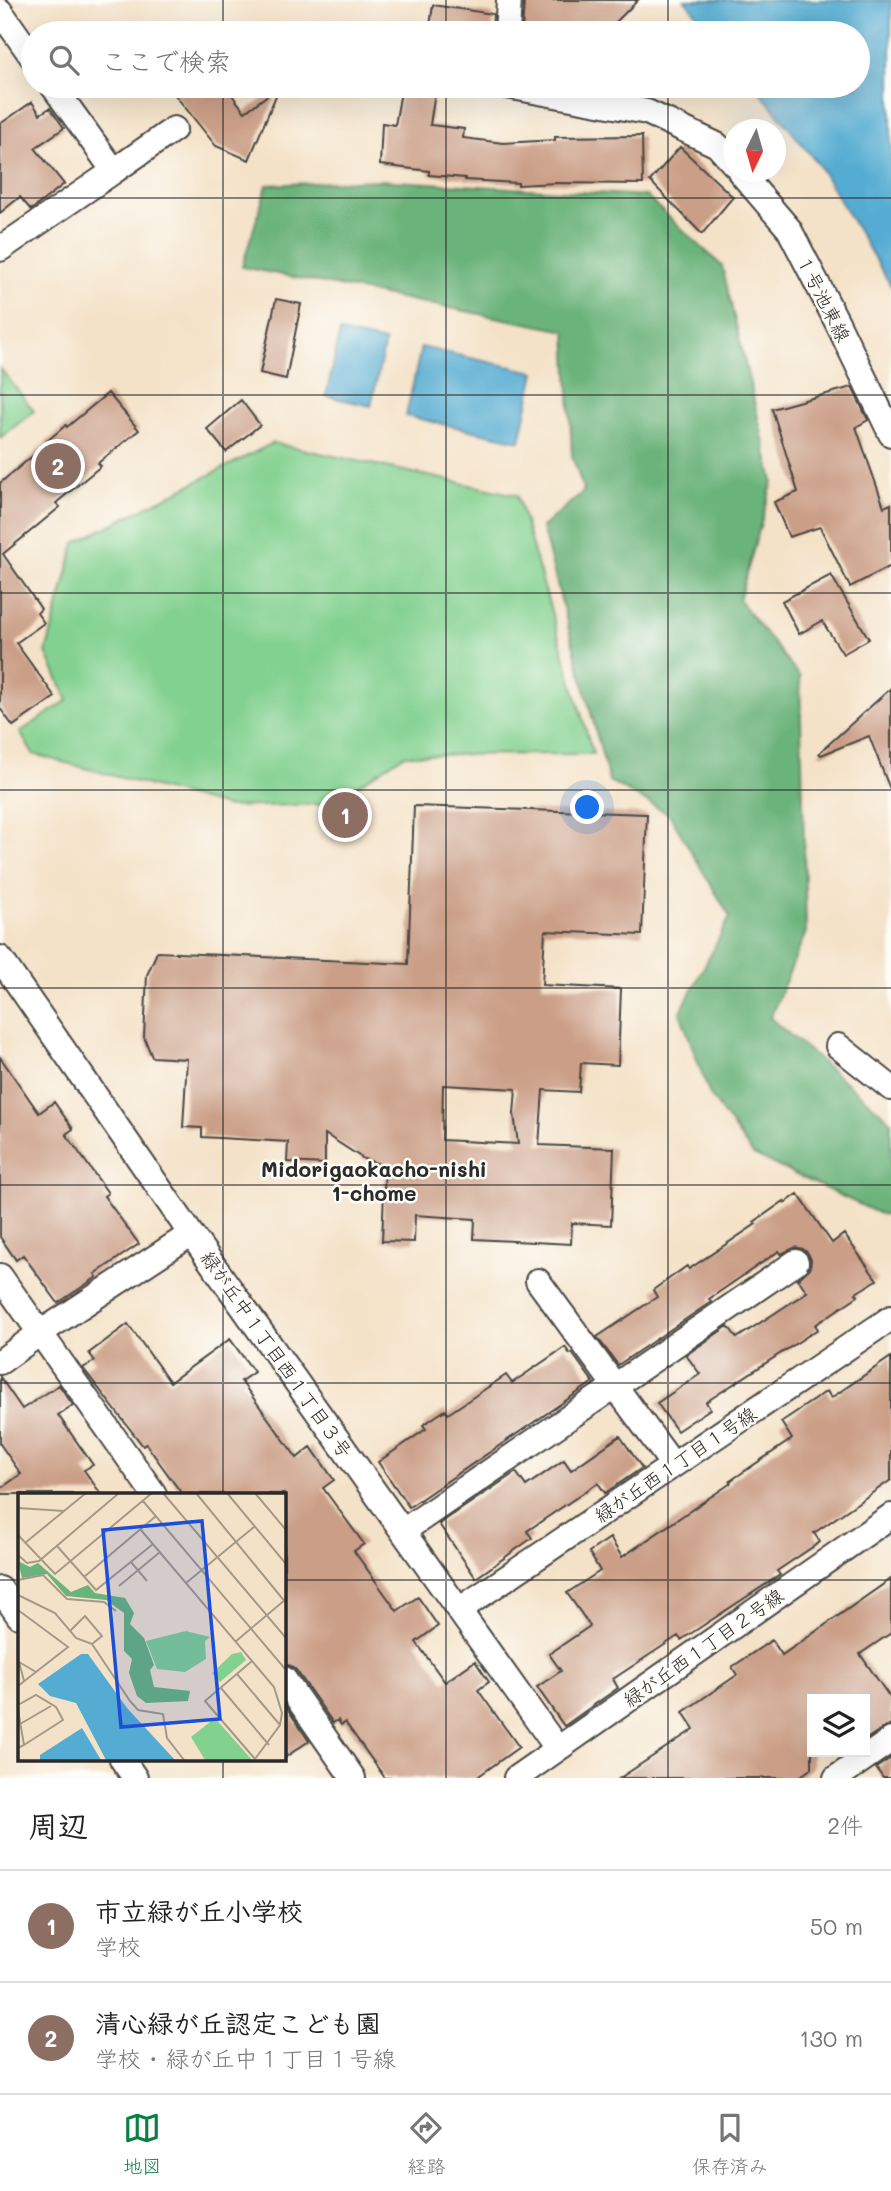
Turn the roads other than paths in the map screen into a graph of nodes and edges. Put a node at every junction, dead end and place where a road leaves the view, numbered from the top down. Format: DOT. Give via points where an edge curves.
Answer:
graph roads {
  1 [pos="509,0"];
  2 [pos="0,11"];
  3 [pos="508,21"];
  4 [pos="21,41"];
  5 [pos="62,98"];
  6 [pos="572,98"];
  7 [pos="174,129"];
  8 [pos="723,151"];
  9 [pos="114,172"];
  10 [pos="749,182"];
  11 [pos="0,250"];
  12 [pos="891,434"];
  13 [pos="0,958"];
  14 [pos="838,1046"];
  15 [pos="891,1088"];
  16 [pos="191,1234"];
  17 [pos="796,1262"];
  18 [pos="0,1276"];
  19 [pos="538,1281"];
  20 [pos="891,1318"];
  21 [pos="40,1333"];
  22 [pos="0,1362"];
  23 [pos="615,1386"];
  24 [pos="673,1465"];
  25 [pos="153,1493"];
  26 [pos="891,1516"];
  27 [pos="402,1531"];
  28 [pos="0,1589"];
  29 [pos="459,1610"];
  30 [pos="18,1615"];
  31 [pos="285,1680"];
  32 [pos="891,1740"];
  33 [pos="557,1748"];
  34 [pos="123,1760"];
  35 [pos="135,1778"];
  36 [pos="354,1778"];
  37 [pos="516,1778"];
  38 [pos="836,1778"];
  1 -- 3 [label="street"];
  2 -- 4 [label="street"];
  5 -- 9 [label="street"];
  6 -- 8 [label="street" via="647,112"];
  7 -- 9 [label="street"];
  9 -- 11 [label="street"];
  10 -- 12 [label="street, １号池東線" via="789,229"];
  13 -- 16 [label="street, 緑が丘中１丁目西１丁目３号"];
  14 -- 15 [label="street"];
  16 -- 21 [label="street"];
  16 -- 27 [label="street, 緑が丘中１丁目西１丁目３号"];
  17 -- 23 [label="street"];
  18 -- 21 [label="street"];
  19 -- 23 [label="street"];
  20 -- 24 [label="street, 緑が丘西１丁目１号線"];
  21 -- 22 [label="street"];
  21 -- 25 [label="street"];
  23 -- 24 [label="street"];
  23 -- 27 [label="street"];
  24 -- 29 [label="street, 緑が丘西１丁目１号線"];
  26 -- 33 [label="street, 緑が丘西１丁目２号線"];
  27 -- 29 [label="street, 緑が丘中１丁目西１丁目３号"];
  28 -- 30 [label="street"];
  29 -- 33 [label="street, 緑が丘中１丁目西１丁目３号"];
  31 -- 36 [label="street"];
  32 -- 38 [label="street"];
  33 -- 37 [label="street, 緑が丘西１丁目２号線"];
  34 -- 35 [label="street"];
}
